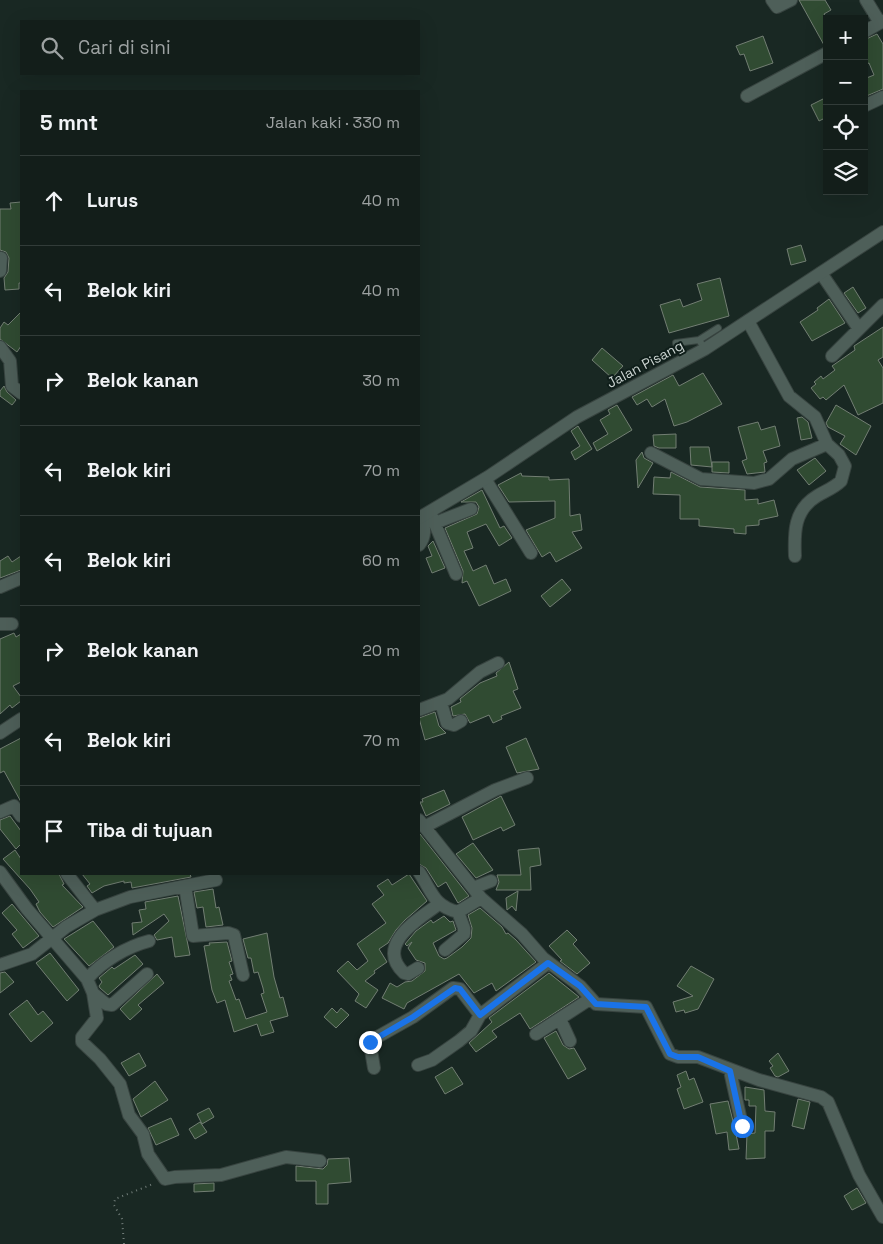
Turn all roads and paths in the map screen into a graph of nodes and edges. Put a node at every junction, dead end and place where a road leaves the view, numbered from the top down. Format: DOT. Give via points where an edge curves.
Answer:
graph roads {
  1 [pos="772,0"];
  2 [pos="792,0"];
  3 [pos="866,0"];
  4 [pos="881,26"];
  5 [pos="868,31"];
  6 [pos="823,55"];
  7 [pos="746,96"];
  8 [pos="883,97"];
  9 [pos="866,105"];
  10 [pos="883,232"];
  11 [pos="821,273"];
  12 [pos="883,305"];
  13 [pos="748,321"];
  14 [pos="718,328"];
  15 [pos="859,329"];
  16 [pos="676,344"];
  17 [pos="702,345"];
  18 [pos="0,347"];
  19 [pos="832,356"];
  20 [pos="20,357"];
  21 [pos="12,366"];
  22 [pos="20,392"];
  23 [pos="827,444"];
  24 [pos="651,453"];
  25 [pos="485,479"];
  26 [pos="471,509"];
  27 [pos="426,518"];
  28 [pos="420,544"];
  29 [pos="531,554"];
  30 [pos="795,556"];
  31 [pos="456,574"];
  32 [pos="20,578"];
  33 [pos="0,587"];
  34 [pos="498,663"];
  35 [pos="440,703"];
  36 [pos="420,710"];
  37 [pos="20,720"];
  38 [pos="461,721"];
  39 [pos="0,732"];
  40 [pos="527,778"];
  41 [pos="19,808"];
  42 [pos="0,812"];
  43 [pos="421,824"];
  44 [pos="0,872"];
  45 [pos="420,874"];
  46 [pos="68,875"];
  47 [pos="216,880"];
  48 [pos="491,881"];
  49 [pos="185,886"];
  50 [pos="473,888"];
  51 [pos="482,898"];
  52 [pos="439,904"];
  53 [pos="95,910"];
  54 [pos="458,912"];
  55 [pos="52,938"];
  56 [pos="149,941"];
  57 [pos="445,950"];
  58 [pos="548,963"];
  59 [pos="0,966"];
  60 [pos="418,968"];
  61 [pos="147,974"];
  62 [pos="243,975"];
  63 [pos="87,979"];
  64 [pos="93,993"];
  65 [pos="590,999"];
  66 [pos="480,1015"];
  67 [pos="560,1019"];
  68 [pos="536,1034"];
  69 [pos="570,1041"];
  70 [pos="418,1065"];
  71 [pos="374,1068"];
  72 [pos="730,1071"];
  73 [pos="742,1126"];
  74 [pos="320,1160"];
  75 [pos="165,1179"];
  76 [pos="883,1217"];
  77 [pos="124,1244"];
  1 -- 2 [label="street" via="777,7"];
  3 -- 4 [label="street"];
  4 -- 5 [label="street"];
  6 -- 7 [label="street"];
  8 -- 9 [label="street"];
  10 -- 11 [label="street, Jalan Pisang"];
  11 -- 13 [label="street, Jalan Pisang"];
  11 -- 15 [label="street"];
  12 -- 15 [label="street"];
  13 -- 17 [label="street, Jalan Pisang"];
  13 -- 23 [label="street" via="789,396 815,417"];
  14 -- 17 [label="lane"];
  15 -- 19 [label="street"];
  16 -- 17 [label="lane"];
  17 -- 25 [label="street, Jalan Pisang" via="577,417"];
  18 -- 21 [label="street"];
  20 -- 21 [label="street"];
  21 -- 22 [label="street" via="11,383"];
  23 -- 24 [label="street" via="792,459 768,479 754,482 701,479"];
  23 -- 30 [label="street" via="842,460 845,471 836,486 810,501 800,514 794,530"];
  25 -- 27 [label="street, Jalan Pisang"];
  25 -- 29 [label="street"];
  26 -- 27 [label="street"];
  27 -- 28 [label="street" via="424,539"];
  27 -- 31 [label="street"];
  32 -- 33 [label="street"];
  34 -- 35 [label="street" via="480,672"];
  35 -- 36 [label="street"];
  35 -- 38 [label="street" via="447,723 454,725"];
  37 -- 39 [label="street"];
  40 -- 43 [label="street"];
  41 -- 42 [label="street"];
  43 -- 50 [label="street"];
  44 -- 55 [label="street"];
  45 -- 52 [label="street"];
  46 -- 53 [label="street"];
  47 -- 49 [label="street"];
  48 -- 50 [label="street"];
  49 -- 53 [label="street" via="130,897"];
  49 -- 62 [label="street" via="193,936 234,934"];
  50 -- 51 [label="street"];
  51 -- 54 [label="street"];
  51 -- 58 [label="street"];
  52 -- 54 [label="street"];
  52 -- 60 [label="street" via="400,935 393,952 404,974"];
  53 -- 55 [label="street"];
  54 -- 57 [label="street" via="464,934"];
  55 -- 59 [label="street" via="32,954"];
  55 -- 63 [label="street"];
  56 -- 63 [label="street" via="116,955"];
  58 -- 65 [label="street" via="573,980"];
  58 -- 66 [label="street"];
  61 -- 64 [label="street" via="112,1005"];
  63 -- 64 [label="street"];
  64 -- 75 [label="street" via="97,1020 82,1042 120,1084 128,1115 143,1134 148,1154"];
  65 -- 67 [label="street"];
  65 -- 72 [label="street" via="603,1006 646,1007 670,1054 698,1057"];
  66 -- 70 [label="street" via="460,1041 432,1060"];
  66 -- 71 [label="street" via="460,989 453,988 413,1017 370,1041"];
  67 -- 68 [label="street"];
  67 -- 69 [label="street"];
  72 -- 73 [label="street"];
  72 -- 76 [label="street" via="821,1097 828,1102 859,1175"];
  74 -- 75 [label="street" via="286,1157 221,1175"];
  75 -- 77 [label="path" via="115,1199 114,1205 122,1219"];
}
